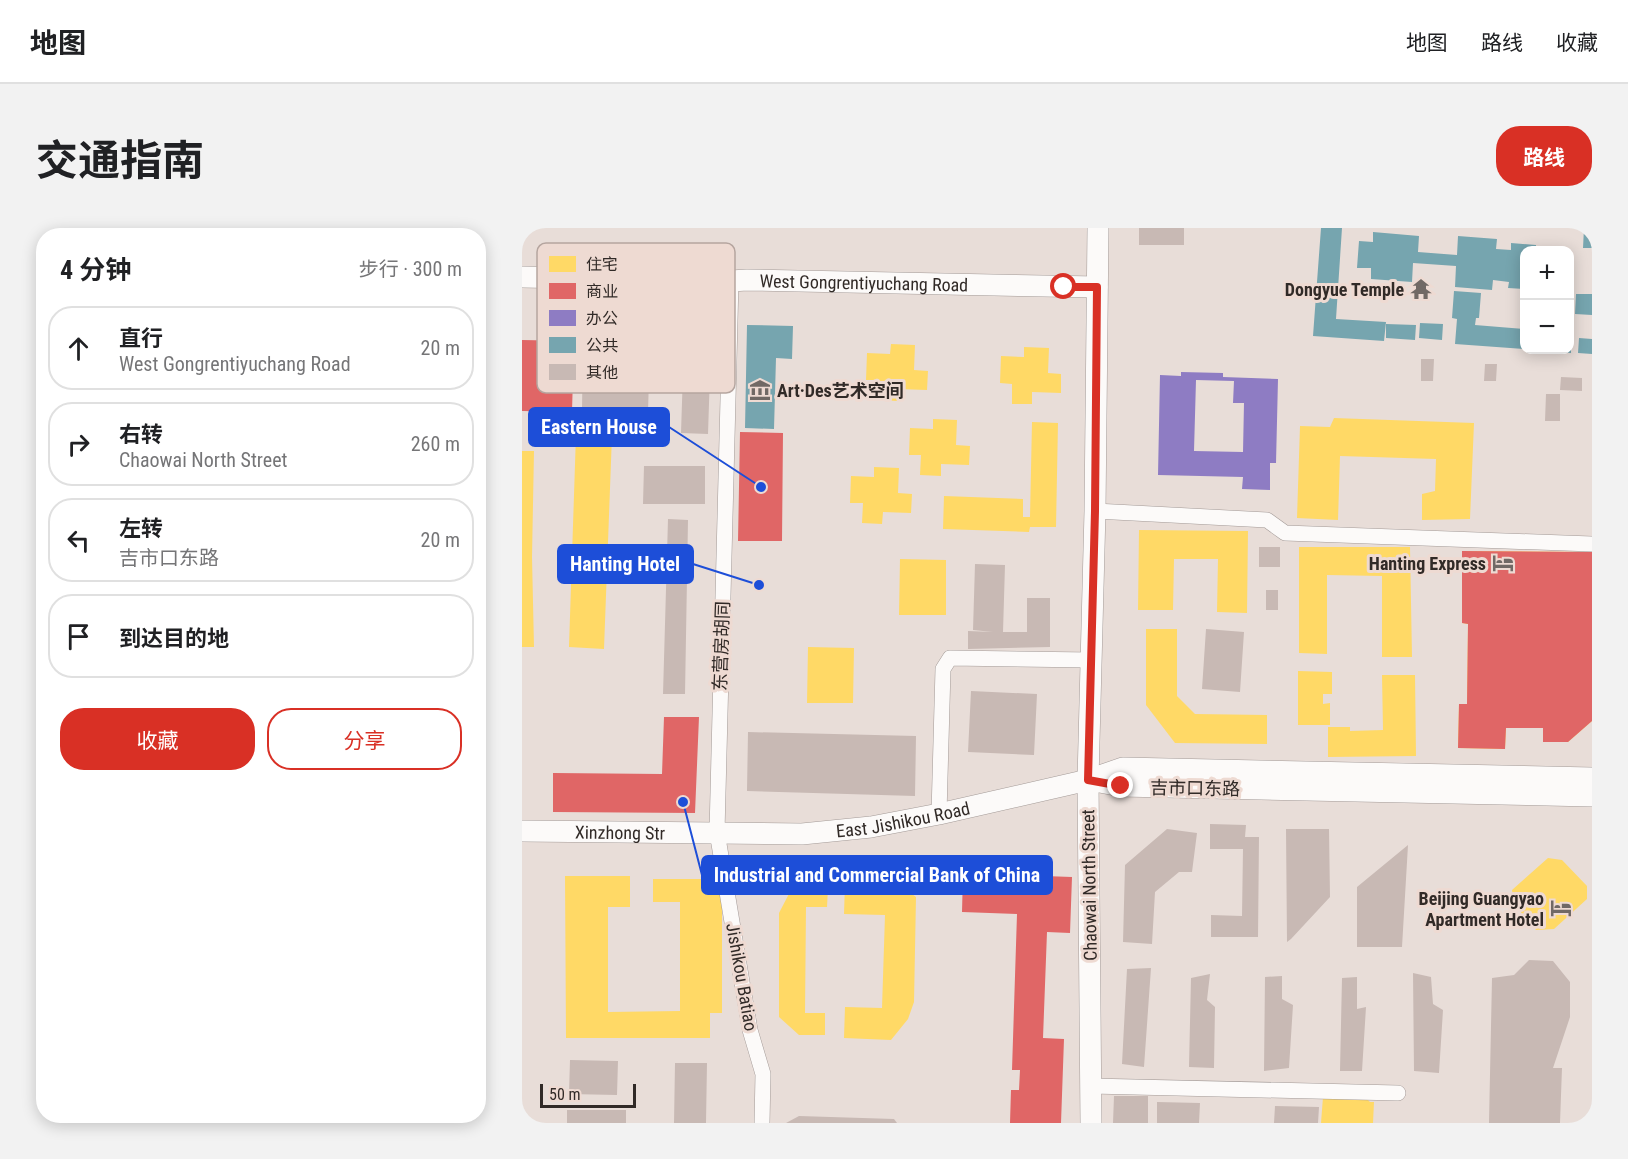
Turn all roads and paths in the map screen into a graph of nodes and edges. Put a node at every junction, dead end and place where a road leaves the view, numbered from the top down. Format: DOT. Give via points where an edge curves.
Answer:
graph roads {
  1 [pos="1098,228"];
  2 [pos="522,277"];
  3 [pos="537,277"];
  4 [pos="735,281"];
  5 [pos="1097,287"];
  6 [pos="728,393"];
  7 [pos="1095,511"];
  8 [pos="1592,544"];
  9 [pos="1090,660"];
  10 [pos="1592,778"];
  11 [pos="1088,780"];
  12 [pos="1592,796"];
  13 [pos="939,814"];
  14 [pos="522,831"];
  15 [pos="717,832"];
  16 [pos="1091,1086"];
  17 [pos="1398,1093"];
  18 [pos="762,1123"];
  19 [pos="1091,1123"];
  1 -- 5 [label="street, Chaowai North Street"];
  2 -- 3 [label="street, West Gongrentiyuchang Road"];
  4 -- 5 [label="street, West Gongrentiyuchang Road"];
  5 -- 7 [label="street, Chaowai North Street"];
  6 -- 15 [label="street, 东营房胡同"];
  7 -- 8 [label="street" via="1267,520 1285,533"];
  7 -- 9 [label="street, Chaowai North Street"];
  9 -- 11 [label="street, Chaowai North Street"];
  9 -- 13 [label="street" via="950,658 943,669"];
  10 -- 11 [label="street, 吉市口东路" via="1123,768"];
  11 -- 12 [label="street, 吉市口东路" via="1121,786"];
  11 -- 13 [label="street, East Jishikou Road"];
  11 -- 16 [label="street, Chaowai North Street"];
  13 -- 15 [label="street, East Jishikou Road" via="871,827 802,834"];
  14 -- 15 [label="street, Xinzhong Str"];
  15 -- 18 [label="street, Jishikou Batiao" via="750,1030 763,1074"];
  16 -- 17 [label="street"];
  16 -- 19 [label="street, Chaowai North Street"];
}
